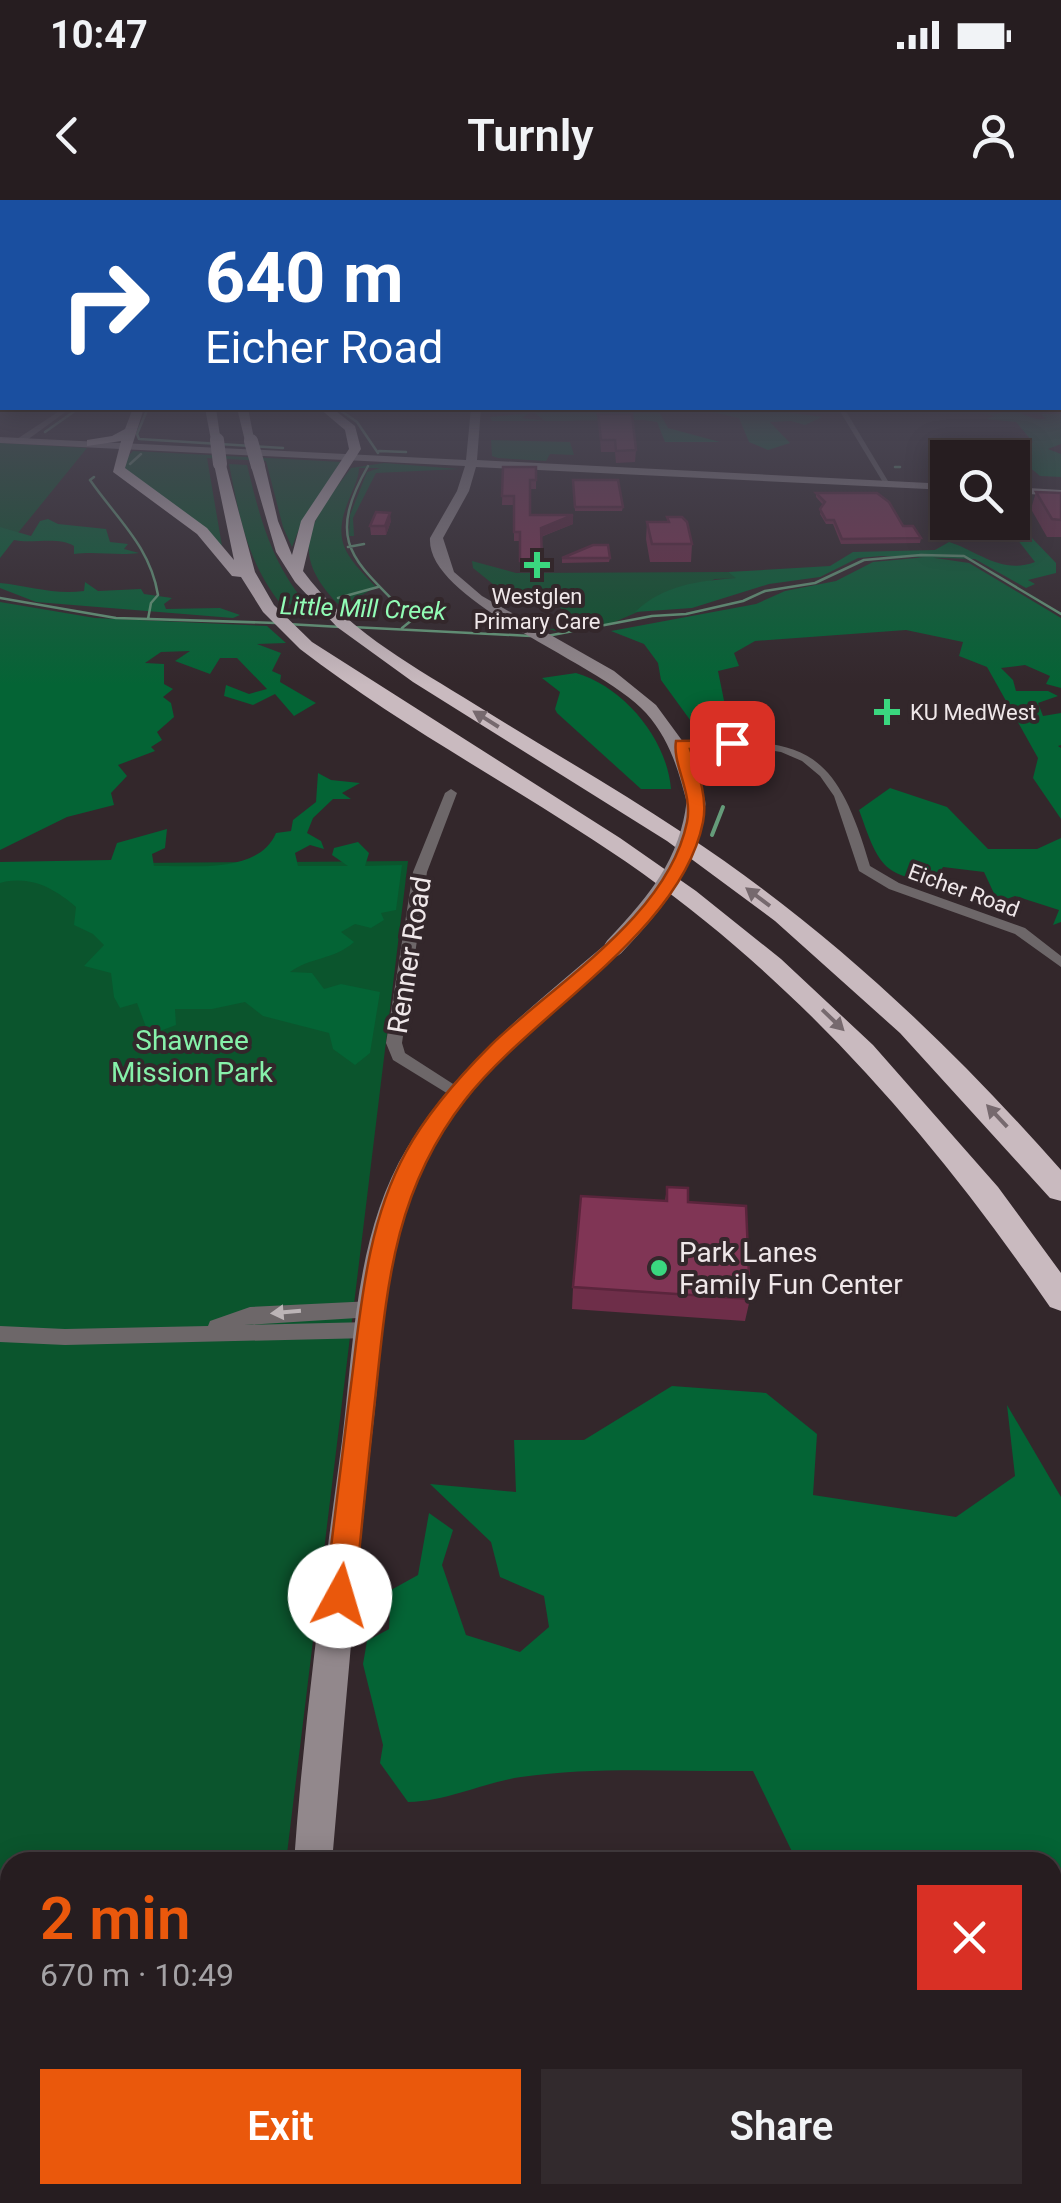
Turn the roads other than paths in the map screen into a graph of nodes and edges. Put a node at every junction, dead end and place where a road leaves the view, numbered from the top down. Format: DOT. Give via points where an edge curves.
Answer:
graph roads {
  1 [pos="155,497"];
  2 [pos="227,497"];
  3 [pos="267,497"];
  4 [pos="324,497"];
  5 [pos="459,497"];
  6 [pos="296,570"];
  7 [pos="258,592"];
  8 [pos="681,744"];
  9 [pos="451,793"];
  10 [pos="1061,963"];
  11 [pos="458,1095"];
  12 [pos="1061,1190"];
  13 [pos="1061,1298"];
  14 [pos="371,1320"];
  15 [pos="0,1334"];
  16 [pos="314,1852"];
  1 -- 7 [label="highway" via="202,531"];
  2 -- 7 [label="highway, bridge" via="235,541"];
  3 -- 6 [label="highway, bridge" via="282,550"];
  4 -- 6 [label="highway" via="308,521"];
  5 -- 8 [label="main road" via="437,536 438,553 456,581 639,696"];
  12 -- 6 [label="highway, one-way" via="953,1068 798,927 667,834 384,654 318,600"];
  7 -- 13 [label="highway, one-way" via="317,654 640,861 763,955 921,1114"];
  8 -- 10 [label="street, Eicher Road" via="766,746 814,763 840,794 864,868 894,886 1020,931"];
  8 -- 11 [label="main road, bridge" via="696,803 692,838 673,880 614,947 498,1050"];
  9 -- 11 [label="street, Renner Road" via="415,891 394,1043 398,1056"];
  11 -- 14 [label="main road" via="405,1178 382,1248"];
  14 -- 15 [label="street" via="202,1332"];
  14 -- 16 [label="main road"];
}
